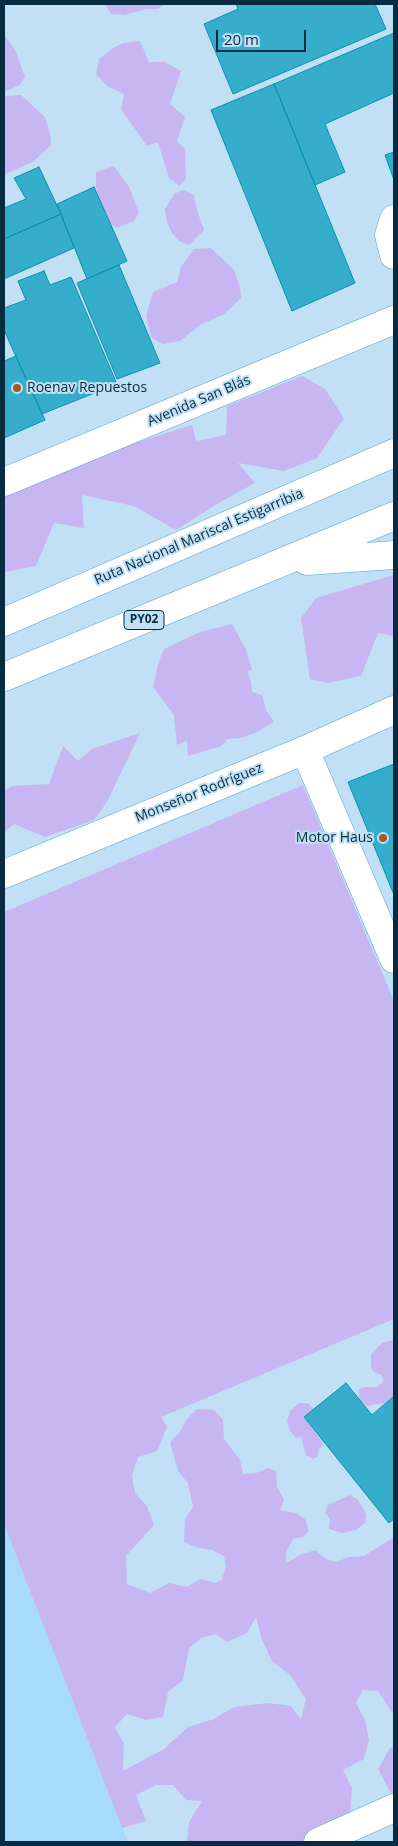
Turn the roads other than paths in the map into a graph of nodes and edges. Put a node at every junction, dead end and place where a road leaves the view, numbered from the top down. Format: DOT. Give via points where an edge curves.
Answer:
graph roads {
  1 [pos="394,220"];
  2 [pos="394,255"];
  3 [pos="394,320"];
  4 [pos="394,453"];
  5 [pos="4,482"];
  6 [pos="394,516"];
  7 [pos="394,555"];
  8 [pos="283,563"];
  9 [pos="4,622"];
  10 [pos="4,678"];
  11 [pos="394,710"];
  12 [pos="304,750"];
  13 [pos="4,874"];
  14 [pos="394,959"];
  15 [pos="394,1808"];
  16 [pos="318,1842"];
  1 -- 2 [label="main road" via="389,235"];
  3 -- 5 [label="main road, Avenida San Blás"];
  4 -- 9 [label="main road, Ruta Nacional Mariscal Estigarribia"];
  6 -- 8 [label="main road, PY02"];
  7 -- 8 [label="main road"];
  8 -- 10 [label="main road, PY02"];
  11 -- 12 [label="main road, Monseñor Rodríguez"];
  12 -- 13 [label="main road, Monseñor Rodríguez"];
  12 -- 14 [label="main road"];
  15 -- 16 [label="main road"];
}
